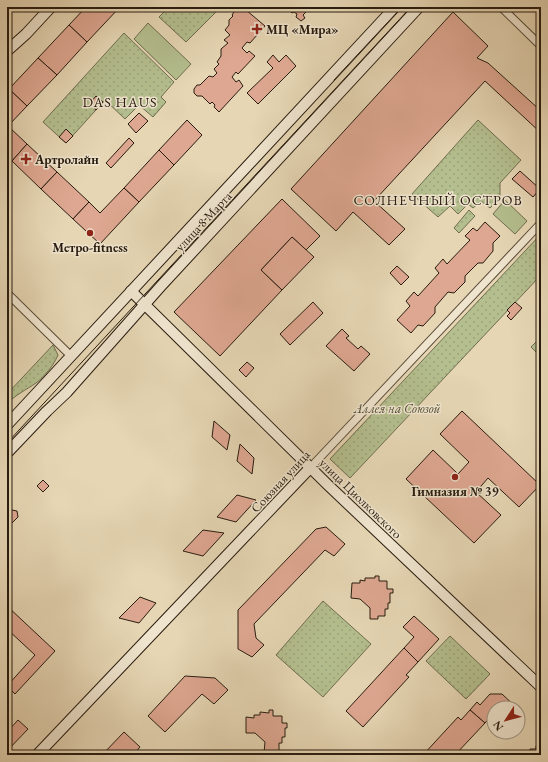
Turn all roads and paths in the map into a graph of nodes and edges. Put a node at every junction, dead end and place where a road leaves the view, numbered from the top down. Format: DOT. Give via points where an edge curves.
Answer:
graph roads {
  1 [pos="51,7"];
  2 [pos="395,7"];
  3 [pos="419,7"];
  4 [pos="500,7"];
  5 [pos="541,46"];
  6 [pos="7,51"];
  7 [pos="541,223"];
  8 [pos="131,291"];
  9 [pos="7,293"];
  10 [pos="146,304"];
  11 [pos="70,355"];
  12 [pos="7,425"];
  13 [pos="7,453"];
  14 [pos="310,468"];
  15 [pos="541,687"];
  16 [pos="37,755"];
  1 -- 6 [label="main road"];
  2 -- 8 [label="main road, улица 8 Марта"];
  3 -- 10 [label="main road, улица 8 Марта"];
  4 -- 5 [label="street"];
  7 -- 14 [label="street, Союзная улица"];
  8 -- 10 [label="main road, улица Циолковского"];
  8 -- 11 [label="main road, улица 8 Марта"];
  9 -- 11 [label="street"];
  10 -- 13 [label="main road, улица 8 Марта" via="67,392"];
  10 -- 14 [label="main road, улица Циолковского"];
  11 -- 12 [label="main road, улица 8 Марта"];
  14 -- 15 [label="main road, улица Циолковского"];
  14 -- 16 [label="main road, Союзная улица"];
}
